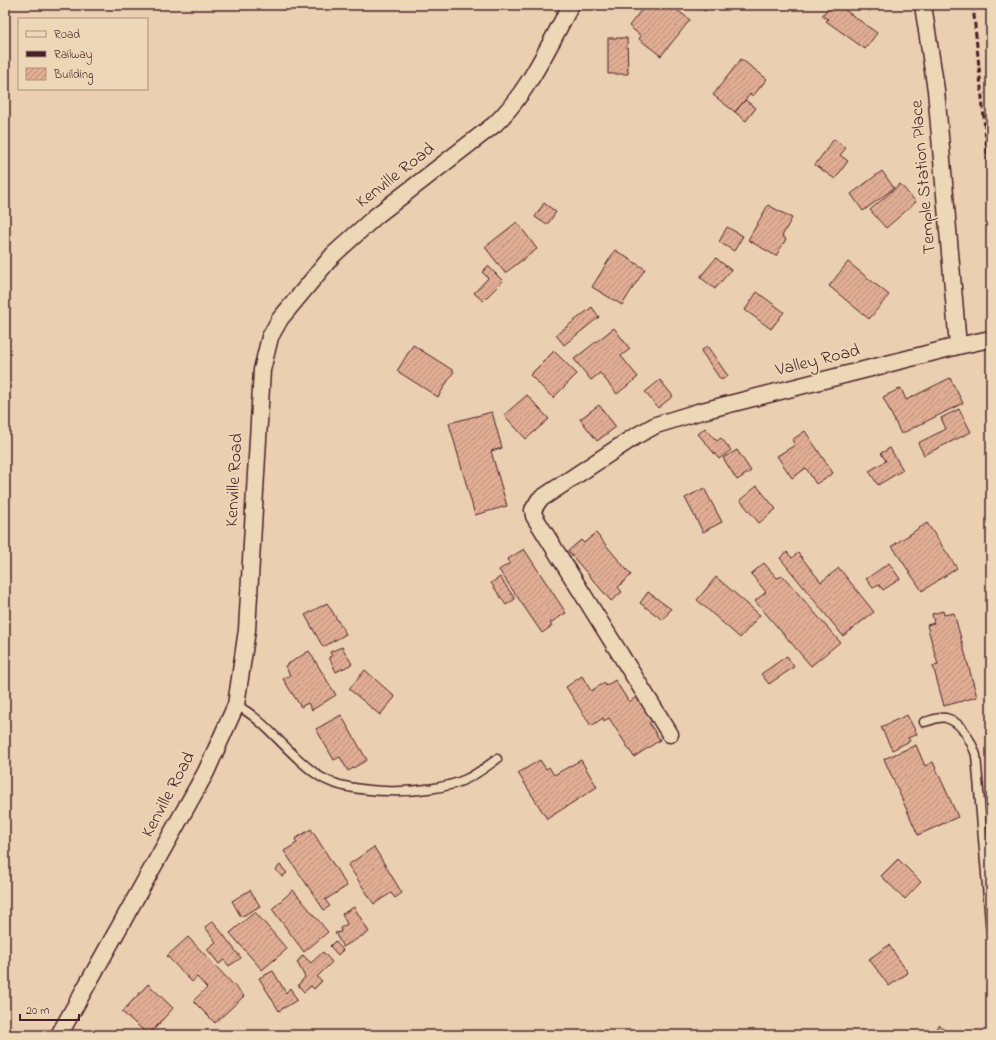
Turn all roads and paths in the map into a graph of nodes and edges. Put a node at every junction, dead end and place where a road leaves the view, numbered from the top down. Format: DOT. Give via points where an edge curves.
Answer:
graph roads {
  1 [pos="571,5"];
  2 [pos="923,5"];
  3 [pos="990,339"];
  4 [pos="958,346"];
  5 [pos="236,705"];
  6 [pos="924,722"];
  7 [pos="670,734"];
  8 [pos="498,759"];
  9 [pos="991,934"];
  10 [pos="59,1035"];
  1 -- 5 [label="street, Kenville Road" via="527,86 506,114 376,216 333,255 280,319 270,336 262,370 246,630"];
  2 -- 4 [label="street, Temple Station Place" via="936,90"];
  3 -- 4 [label="street, Valley Road"];
  4 -- 7 [label="street, Valley Road" via="656,425 539,500 533,510 534,516"];
  5 -- 8 [label="lane" via="250,712 285,748 318,776 345,788 377,791 443,787 464,780"];
  5 -- 10 [label="street, Kenville Road" via="206,772"];
  6 -- 9 [label="lane" via="945,717 958,724 971,741 976,755"];
}
